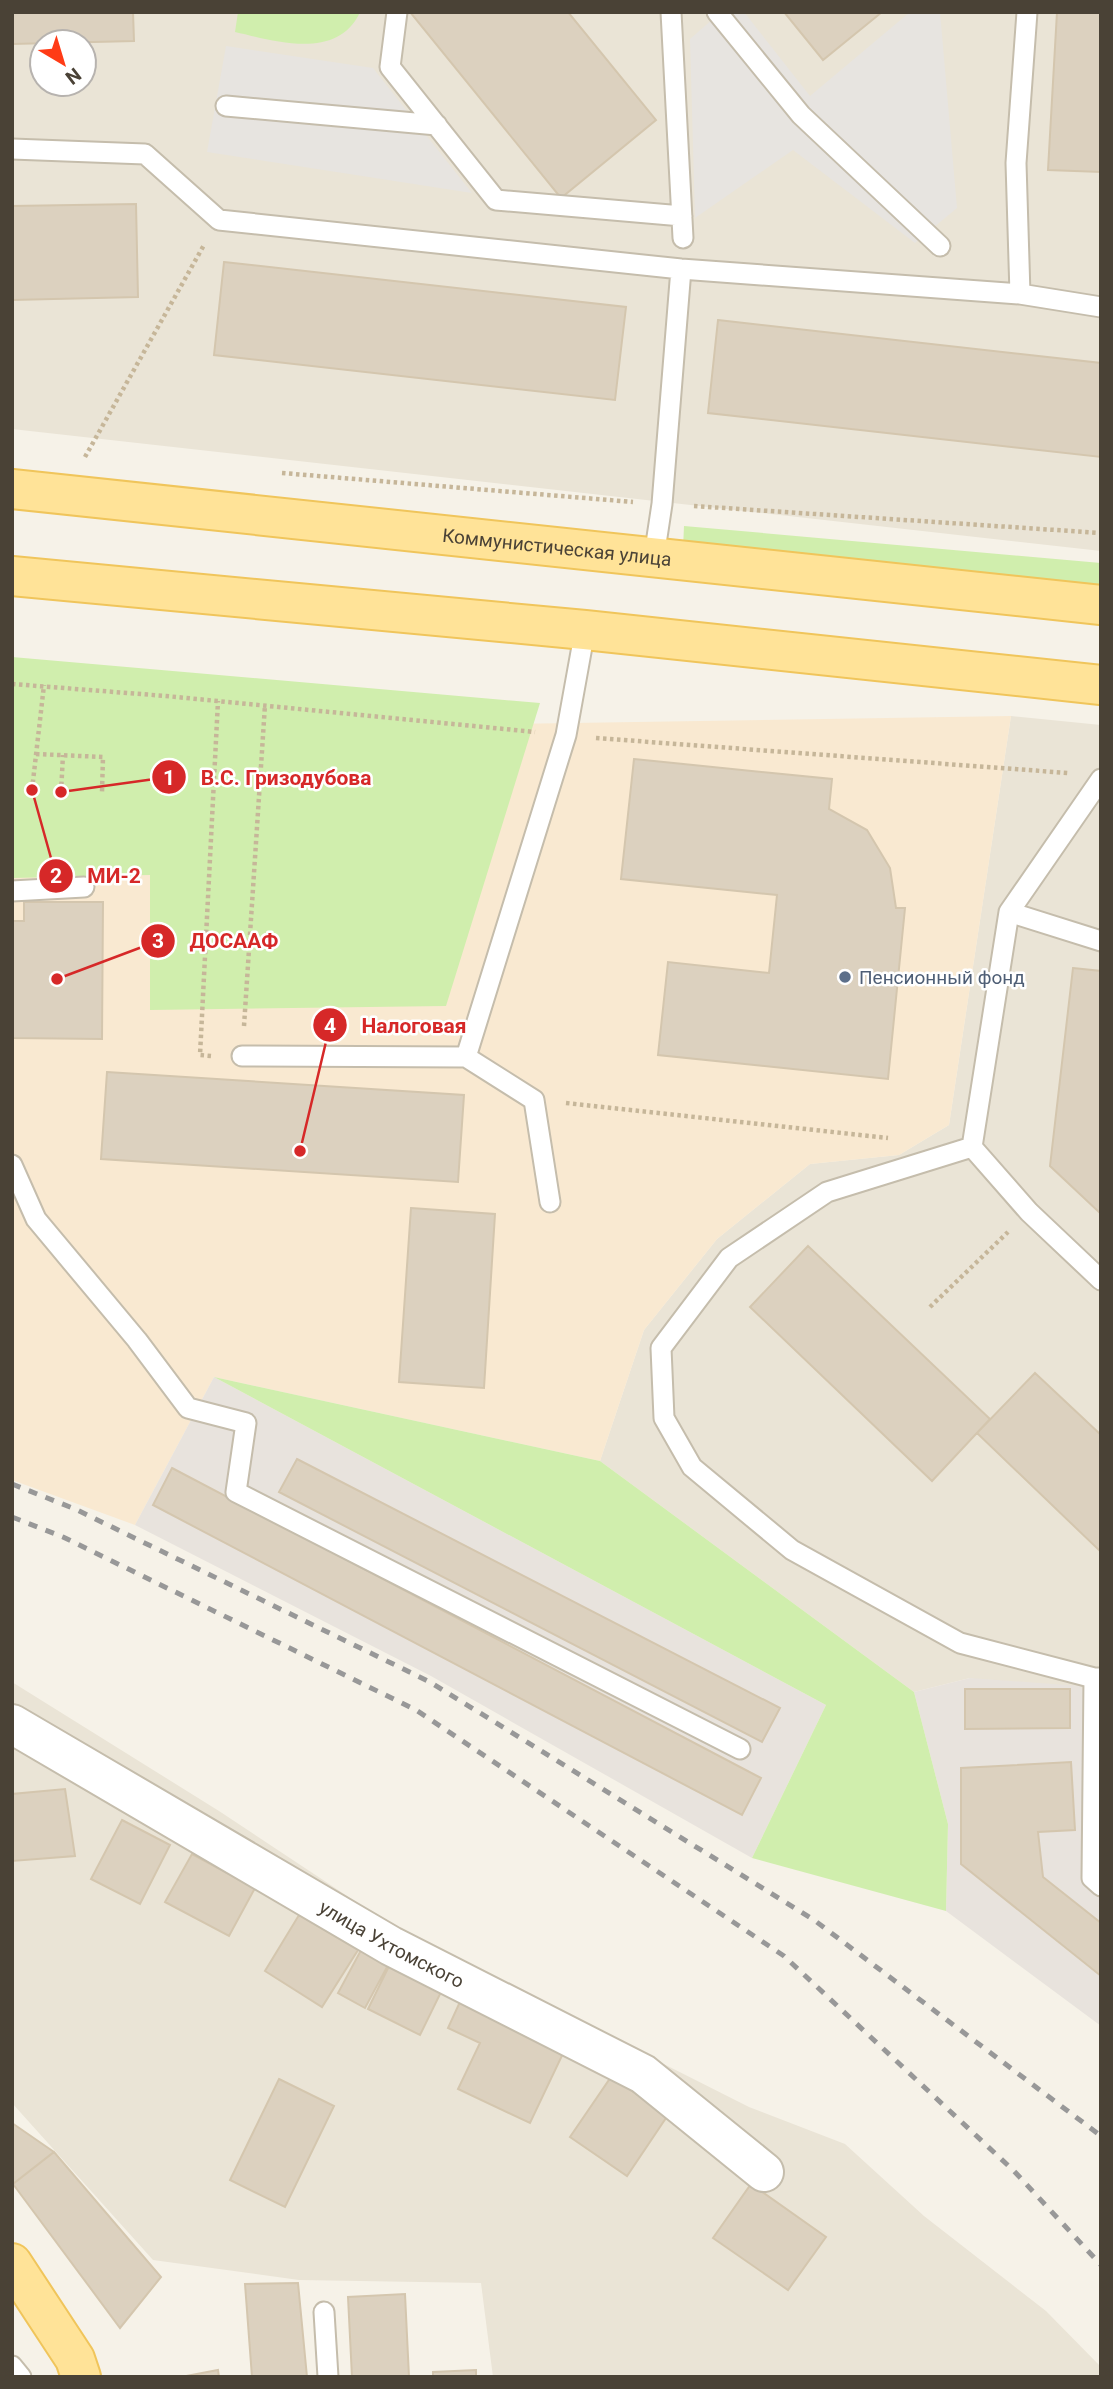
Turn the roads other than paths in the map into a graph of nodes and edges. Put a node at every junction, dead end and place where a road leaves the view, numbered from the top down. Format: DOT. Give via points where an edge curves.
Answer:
graph roads {
  1 [pos="397,12"];
  2 [pos="671,12"];
  3 [pos="717,12"];
  4 [pos="1027,12"];
  5 [pos="226,107"];
  6 [pos="437,125"];
  7 [pos="12,149"];
  8 [pos="682,216"];
  9 [pos="682,238"];
  10 [pos="940,246"];
  11 [pos="681,269"];
  12 [pos="1020,294"];
  13 [pos="1101,307"];
  14 [pos="12,489"];
  15 [pos="654,557"];
  16 [pos="12,576"];
  17 [pos="1101,605"];
  18 [pos="585,630"];
  19 [pos="1101,685"];
  20 [pos="1101,779"];
  21 [pos="84,887"];
  22 [pos="12,891"];
  23 [pos="1009,912"];
  24 [pos="1101,941"];
  25 [pos="242,1056"];
  26 [pos="466,1057"];
  27 [pos="972,1147"];
  28 [pos="12,1165"];
  29 [pos="550,1202"];
  30 [pos="1101,1280"];
  31 [pos="1097,1678"];
  32 [pos="12,1724"];
  33 [pos="740,1749"];
  34 [pos="1101,1886"];
  35 [pos="764,2172"];
  36 [pos="12,2263"];
  37 [pos="324,2312"];
  38 [pos="12,2366"];
  39 [pos="21,2377"];
  40 [pos="81,2377"];
  41 [pos="328,2377"];
  1 -- 6 [label="lane" via="390,66"];
  2 -- 8 [label="lane"];
  3 -- 10 [label="lane" via="801,115"];
  4 -- 12 [label="lane" via="1016,163"];
  5 -- 6 [label="lane"];
  6 -- 8 [label="lane" via="496,200"];
  7 -- 11 [label="lane" via="145,154 219,220"];
  8 -- 9 [label="lane"];
  11 -- 12 [label="lane"];
  11 -- 15 [label="lane"];
  12 -- 13 [label="lane"];
  14 -- 15 [label="main road, Коммунистическая улица"];
  15 -- 17 [label="main road, Коммунистическая улица"];
  16 -- 18 [label="main road"];
  18 -- 19 [label="main road"];
  18 -- 26 [label="lane" via="566,735"];
  20 -- 23 [label="lane"];
  21 -- 22 [label="lane"];
  23 -- 24 [label="lane"];
  23 -- 27 [label="lane"];
  25 -- 26 [label="lane"];
  26 -- 29 [label="lane" via="534,1100"];
  27 -- 30 [label="lane" via="1028,1212"];
  27 -- 31 [label="lane" via="827,1192 729,1258 661,1348 664,1418 692,1467 792,1550 960,1643"];
  28 -- 33 [label="lane" via="36,1219 188,1408 246,1423 236,1492"];
  31 -- 34 [label="lane" via="1091,1878"];
  32 -- 35 [label="street, улица Ухтомского" via="391,1946 643,2074"];
  36 -- 40 [label="main road" via="75,2359"];
  37 -- 41 [label="lane"];
  38 -- 39 [label="lane"];
}
